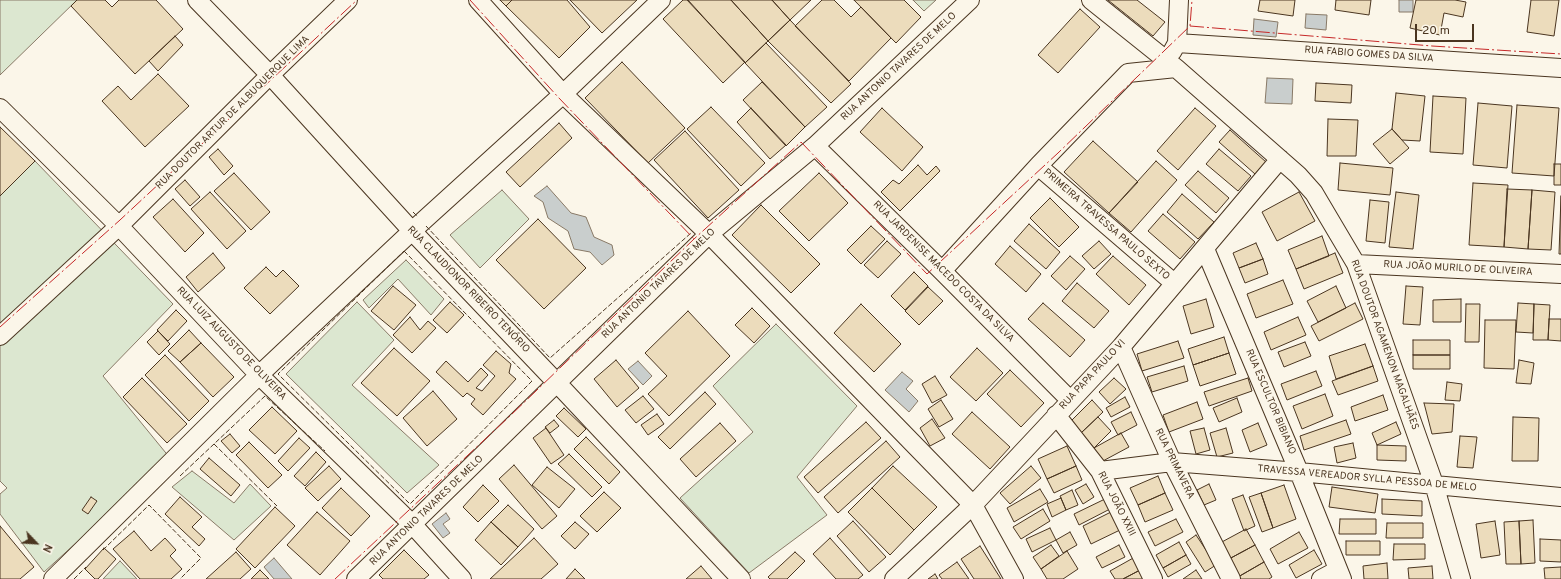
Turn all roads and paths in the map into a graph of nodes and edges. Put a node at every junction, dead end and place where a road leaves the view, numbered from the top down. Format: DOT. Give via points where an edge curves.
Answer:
graph roads {
  1 [pos="197,0"];
  2 [pos="348,0"];
  3 [pos="478,0"];
  4 [pos="660,0"];
  5 [pos="970,0"];
  6 [pos="1092,0"];
  7 [pos="1179,0"];
  8 [pos="1177,42"];
  9 [pos="1172,64"];
  10 [pos="1561,68"];
  11 [pos="270,75"];
  12 [pos="563,94"];
  13 [pos="0,108"];
  14 [pos="815,146"];
  15 [pos="1280,159"];
  16 [pos="1038,166"];
  17 [pos="119,226"];
  18 [pos="412,231"];
  19 [pos="709,234"];
  20 [pos="1205,249"];
  21 [pos="1356,264"];
  22 [pos="942,271"];
  23 [pos="1561,274"];
  24 [pos="1174,283"];
  25 [pos="0,336"];
  26 [pos="1121,347"];
  27 [pos="259,375"];
  28 [pos="557,383"];
  29 [pos="1070,400"];
  30 [pos="1056,415"];
  31 [pos="1172,462"];
  32 [pos="1100,471"];
  33 [pos="1299,472"];
  34 [pos="1434,484"];
  35 [pos="1561,498"];
  36 [pos="973,505"];
  37 [pos="413,525"];
  38 [pos="1340,574"];
  39 [pos="53,579"];
  40 [pos="356,579"];
  41 [pos="462,579"];
  42 [pos="741,579"];
  43 [pos="894,579"];
  44 [pos="1014,579"];
  45 [pos="1153,579"];
  46 [pos="1231,579"];
  47 [pos="1321,579"];
  48 [pos="1461,579"];
  1 -- 11 [label="street, RUA CLAUDIONOR RIBEIRO TENÓRIO"];
  2 -- 11 [label="street, RUA DOUTOR ARTUR DE ALBUQUERQUE LIMA"];
  3 -- 12 [label="street"];
  4 -- 12 [label="street"];
  5 -- 14 [label="street, RUA ANTONIO TAVARES DE MELO"];
  6 -- 9 [label="street, RUA DOUTOR AGAMENON MAGALHÃES"];
  7 -- 8 [label="street"];
  8 -- 9 [label="street"];
  8 -- 10 [label="street, RUA FABIO GOMES DA SILVA"];
  9 -- 15 [label="street, RUA DOUTOR AGAMENON MAGALHÃES"];
  9 -- 16 [label="street" via="1128,73"];
  11 -- 17 [label="street, RUA DOUTOR ARTUR DE ALBUQUERQUE LIMA"];
  11 -- 18 [label="street, RUA CLAUDIONOR RIBEIRO TENÓRIO"];
  12 -- 18 [label="street"];
  12 -- 19 [label="street"];
  13 -- 17 [label="street, RUA LUIZ AUGUSTO DE OLIVEIRA"];
  14 -- 19 [label="street, RUA ANTONIO TAVARES DE MELO"];
  14 -- 22 [label="street, RUA JARDENISE MACEDO COSTA DA SILVA"];
  15 -- 20 [label="street, RUA PAPA PAULO VI"];
  15 -- 21 [label="street, RUA DOUTOR AGAMENON MAGALHÃES" via="1308,185"];
  16 -- 22 [label="street"];
  16 -- 24 [label="street, PRIMEIRA TRAVESSA PAULO SEXTO"];
  17 -- 25 [label="street, RUA DOUTOR ARTUR DE ALBUQUERQUE LIMA"];
  17 -- 27 [label="street, RUA LUIZ AUGUSTO DE OLIVEIRA"];
  18 -- 27 [label="street"];
  18 -- 28 [label="street, RUA CLAUDIONOR RIBEIRO TENÓRIO"];
  19 -- 28 [label="street, RUA ANTONIO TAVARES DE MELO"];
  19 -- 36 [label="street"];
  20 -- 24 [label="street, RUA PAPA PAULO VI"];
  20 -- 33 [label="street, RUA ESCULTOR BIBIANO"];
  21 -- 23 [label="street, RUA JOÃO MURILO DE OLIVEIRA"];
  21 -- 34 [label="street, RUA DOUTOR AGAMENON MAGALHÃES"];
  22 -- 29 [label="street, RUA JARDENISE MACEDO COSTA DA SILVA"];
  24 -- 26 [label="street, RUA PAPA PAULO VI"];
  26 -- 29 [label="street, RUA PAPA PAULO VI"];
  26 -- 31 [label="street, RUA PRIMAVERA"];
  27 -- 37 [label="street, RUA LUIZ AUGUSTO DE OLIVEIRA"];
  27 -- 39 [label="street"];
  28 -- 37 [label="street, RUA ANTONIO TAVARES DE MELO"];
  28 -- 42 [label="street, RUA CLAUDIONOR RIBEIRO TENÓRIO"];
  29 -- 30 [label="street, RUA PAPA PAULO VI"];
  30 -- 32 [label="street, RUA JOÃO XXIII"];
  30 -- 36 [label="street, RUA PAPA PAULO VI"];
  31 -- 32 [label="street, TRAVESSA VEREADOR SYLLA PESSOA DE MELO"];
  31 -- 33 [label="street, TRAVESSA VEREADOR SYLLA PESSOA DE MELO"];
  31 -- 46 [label="street, RUA PRIMAVERA"];
  32 -- 45 [label="street, RUA JOÃO XXIII"];
  33 -- 34 [label="street, TRAVESSA VEREADOR SYLLA PESSOA DE MELO"];
  33 -- 38 [label="street, RUA ESCULTOR BIBIANO"];
  34 -- 35 [label="street, TRAVESSA VEREADOR SYLLA PESSOA DE MELO"];
  34 -- 48 [label="street, RUA DOUTOR AGAMENON MAGALHÃES"];
  36 -- 43 [label="street, RUA PAPA PAULO VI"];
  36 -- 44 [label="street"];
  37 -- 40 [label="street, RUA ANTONIO TAVARES DE MELO"];
  37 -- 41 [label="street, RUA LUIZ AUGUSTO DE OLIVEIRA"];
  38 -- 47 [label="street"];
}
